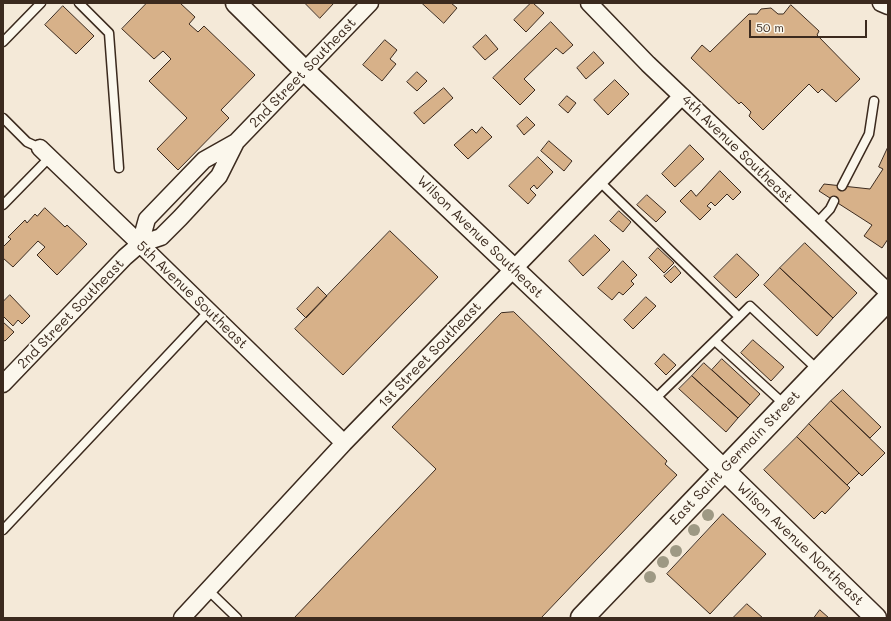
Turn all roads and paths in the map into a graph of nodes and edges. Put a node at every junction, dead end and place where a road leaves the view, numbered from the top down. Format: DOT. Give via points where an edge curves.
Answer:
graph roads {
  1 [pos="41,3"];
  2 [pos="79,3"];
  3 [pos="236,3"];
  4 [pos="370,3"];
  5 [pos="589,3"];
  6 [pos="881,3"];
  7 [pos="888,6"];
  8 [pos="3,42"];
  9 [pos="305,71"];
  10 [pos="682,96"];
  11 [pos="874,101"];
  12 [pos="3,118"];
  13 [pos="236,142"];
  14 [pos="44,153"];
  15 [pos="119,168"];
  16 [pos="599,181"];
  17 [pos="842,186"];
  18 [pos="834,201"];
  19 [pos="3,204"];
  20 [pos="816,224"];
  21 [pos="140,244"];
  22 [pos="514,268"];
  23 [pos="888,292"];
  24 [pos="888,299"];
  25 [pos="209,311"];
  26 [pos="739,318"];
  27 [pos="715,341"];
  28 [pos="819,370"];
  29 [pos="3,384"];
  30 [pos="653,401"];
  31 [pos="785,406"];
  32 [pos="344,443"];
  33 [pos="723,470"];
  34 [pos="3,530"];
  35 [pos="208,590"];
  36 [pos="182,618"];
  37 [pos="237,618"];
  38 [pos="582,618"];
  39 [pos="876,618"];
  1 -- 8 [label="lane"];
  2 -- 15 [label="lane" via="109,33"];
  3 -- 9 [label="street, Wilson Avenue Southeast"];
  4 -- 9 [label="street, 2nd Street Southeast"];
  5 -- 10 [label="street, 4th Avenue Southeast"];
  6 -- 7 [label="street"];
  9 -- 13 [label="street, 2nd Street Southeast"];
  9 -- 22 [label="street, Wilson Avenue Southeast"];
  10 -- 16 [label="street, 1st Street Southeast"];
  10 -- 20 [label="street, 4th Avenue Southeast"];
  11 -- 17 [label="lane" via="869,134"];
  12 -- 14 [label="lane" via="27,142"];
  13 -- 21 [label="street, 2nd Street Southeast" via="214,182 161,237"];
  13 -- 21 [label="street, 2nd Street Southeast" via="204,160 147,219"];
  14 -- 19 [label="lane"];
  14 -- 21 [label="street, 5th Avenue Southeast"];
  16 -- 22 [label="street, 1st Street Southeast"];
  16 -- 26 [label="lane"];
  18 -- 20 [label="lane"];
  20 -- 23 [label="street, 4th Avenue Southeast"];
  21 -- 25 [label="street, 5th Avenue Southeast"];
  21 -- 29 [label="street, 2nd Street Southeast"];
  22 -- 30 [label="street, Wilson Avenue Southeast"];
  22 -- 32 [label="street, 1st Street Southeast"];
  24 -- 28 [label="main road, East Saint Germain Street"];
  25 -- 32 [label="street, 5th Avenue Southeast"];
  25 -- 34 [label="lane"];
  26 -- 27 [label="lane"];
  26 -- 28 [label="lane" via="750,306"];
  27 -- 30 [label="lane"];
  27 -- 31 [label="lane"];
  28 -- 31 [label="main road, East Saint Germain Street"];
  30 -- 33 [label="street, Wilson Avenue Southeast"];
  31 -- 33 [label="main road, East Saint Germain Street"];
  32 -- 35 [label="street, 1st Street Southeast"];
  33 -- 38 [label="main road, East Saint Germain Street"];
  33 -- 39 [label="street, Wilson Avenue Northeast"];
  35 -- 36 [label="street, 1st Street Southeast"];
  35 -- 37 [label="lane"];
}
